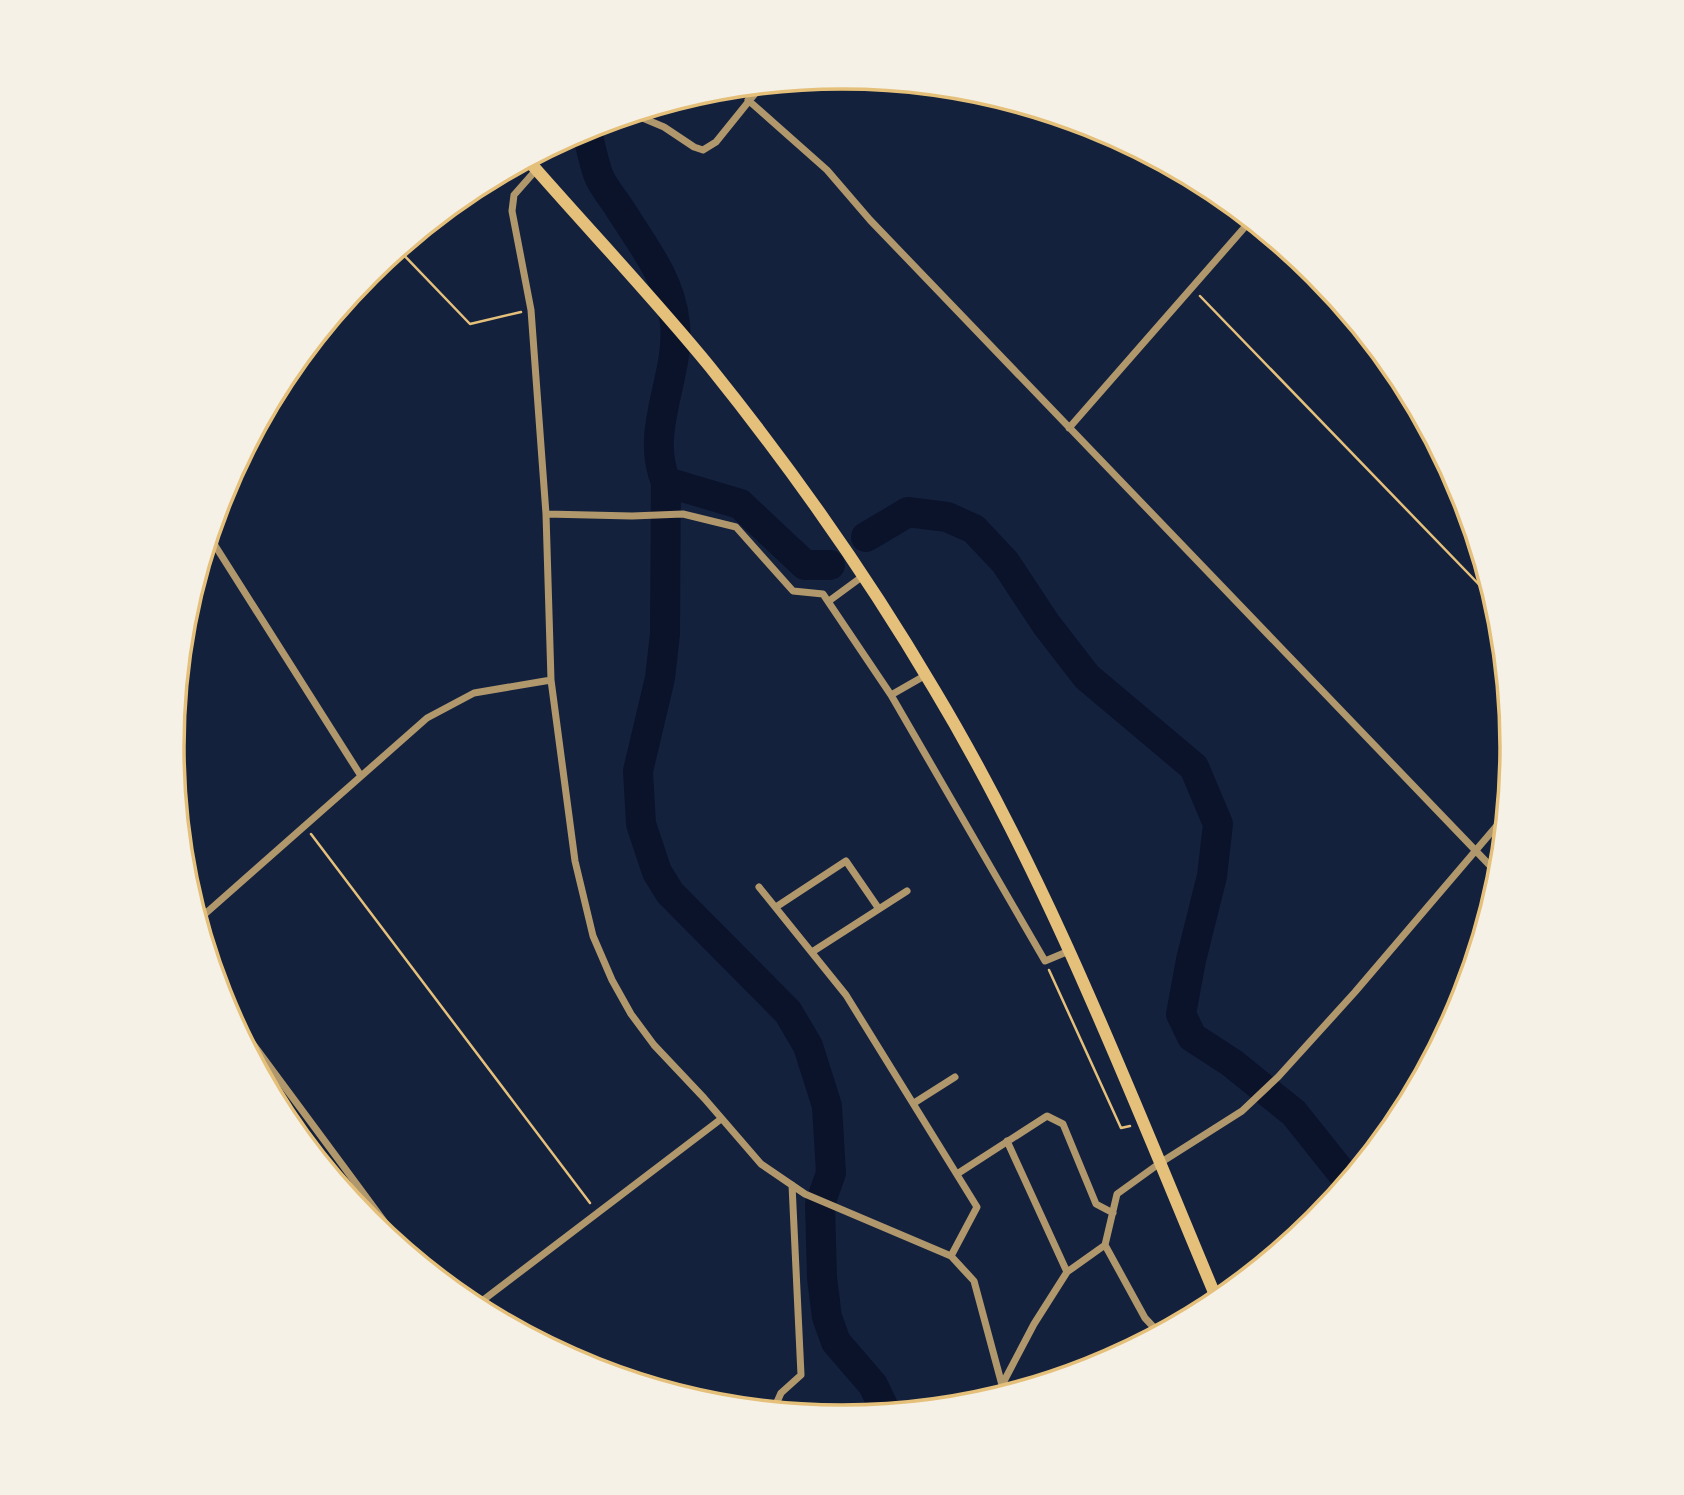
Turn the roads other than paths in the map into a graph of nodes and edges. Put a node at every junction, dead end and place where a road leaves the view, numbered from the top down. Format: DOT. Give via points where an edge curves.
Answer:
graph roads {
  1 [pos="752,96"];
  2 [pos="748,100"];
  3 [pos="646,119"];
  4 [pos="533,166"];
  5 [pos="528,169"];
  6 [pos="1245,227"];
  7 [pos="1069,428"];
  8 [pos="546,514"];
  9 [pos="216,547"];
  10 [pos="863,576"];
  11 [pos="829,601"];
  12 [pos="926,675"];
  13 [pos="551,680"];
  14 [pos="891,695"];
  15 [pos="361,776"];
  16 [pos="1496,827"];
  17 [pos="1475,850"];
  18 [pos="1490,865"];
  19 [pos="759,887"];
  20 [pos="907,891"];
  21 [pos="776,907"];
  22 [pos="879,909"];
  23 [pos="205,914"];
  24 [pos="1069,951"];
  25 [pos="812,952"];
  26 [pos="259,1051"];
  27 [pos="955,1077"];
  28 [pos="914,1103"];
  29 [pos="721,1119"];
  30 [pos="1007,1141"];
  31 [pos="1160,1163"];
  32 [pos="957,1174"];
  33 [pos="792,1185"];
  34 [pos="1113,1213"];
  35 [pos="380,1216"];
  36 [pos="1105,1245"];
  37 [pos="951,1256"];
  38 [pos="1067,1272"];
  39 [pos="1214,1291"];
  40 [pos="484,1300"];
  41 [pos="1154,1327"];
  42 [pos="1002,1385"];
  43 [pos="777,1402"];
  1 -- 2 [label="street"];
  2 -- 3 [label="street" via="716,142 703,150"];
  2 -- 7 [label="street" via="827,170"];
  4 -- 10 [label="main road" via="708,365"];
  5 -- 8 [label="street" via="514,195 512,211 531,310"];
  6 -- 7 [label="street"];
  7 -- 17 [label="street"];
  8 -- 11 [label="street" via="683,514 736,527 793,591 823,594"];
  8 -- 13 [label="street"];
  9 -- 15 [label="street"];
  10 -- 11 [label="street"];
  10 -- 12 [label="main road"];
  11 -- 14 [label="street"];
  12 -- 14 [label="street"];
  12 -- 24 [label="main road" via="1009,823"];
  13 -- 15 [label="street" via="474,693 427,718"];
  13 -- 29 [label="street" via="575,861 593,936 631,1014"];
  14 -- 24 [label="street" via="1045,961"];
  15 -- 23 [label="street"];
  16 -- 17 [label="street"];
  17 -- 18 [label="street"];
  17 -- 31 [label="street" via="1278,1077 1242,1111"];
  19 -- 21 [label="street"];
  20 -- 22 [label="street"];
  21 -- 22 [label="street" via="846,861"];
  21 -- 25 [label="street"];
  22 -- 25 [label="street"];
  24 -- 31 [label="main road"];
  25 -- 28 [label="street" via="846,995"];
  26 -- 35 [label="street"];
  27 -- 28 [label="street"];
  28 -- 32 [label="street"];
  29 -- 33 [label="street" via="761,1164"];
  29 -- 40 [label="street"];
  30 -- 32 [label="street"];
  30 -- 34 [label="street" via="1047,1116 1063,1124 1096,1203"];
  30 -- 38 [label="street"];
  31 -- 34 [label="street" via="1118,1194"];
  31 -- 39 [label="main road"];
  32 -- 37 [label="street" via="977,1207"];
  33 -- 37 [label="street"];
  33 -- 43 [label="street" via="801,1375"];
  34 -- 36 [label="street"];
  36 -- 38 [label="street"];
  36 -- 41 [label="street"];
  37 -- 42 [label="street" via="974,1281"];
  38 -- 42 [label="street"];
}
